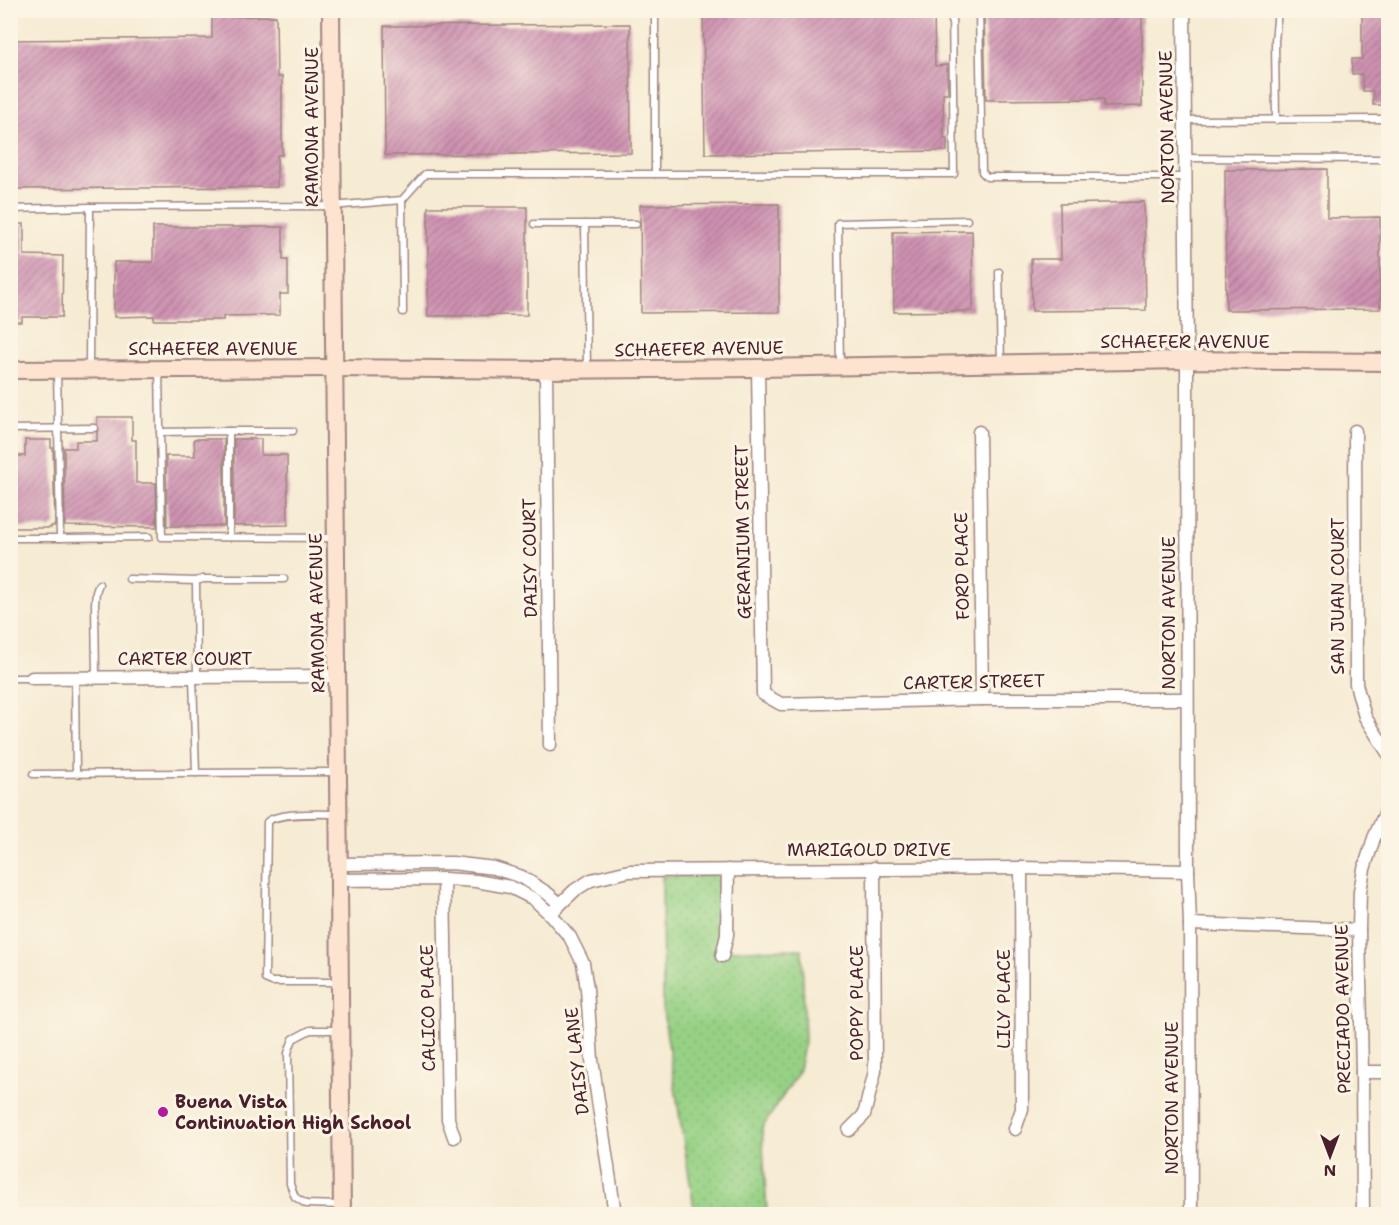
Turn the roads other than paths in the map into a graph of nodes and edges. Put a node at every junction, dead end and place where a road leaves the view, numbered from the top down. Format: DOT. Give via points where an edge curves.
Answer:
graph roads {
  1 [pos="331,10"];
  2 [pos="655,10"];
  3 [pos="952,10"];
  4 [pos="979,10"];
  5 [pos="1184,10"];
  6 [pos="1278,10"];
  7 [pos="1389,119"];
  8 [pos="1185,120"];
  9 [pos="1276,120"];
  10 [pos="1185,158"];
  11 [pos="1389,159"];
  12 [pos="655,174"];
  13 [pos="1185,177"];
  14 [pos="402,200"];
  15 [pos="332,206"];
  16 [pos="90,207"];
  17 [pos="10,209"];
  18 [pos="967,220"];
  19 [pos="534,224"];
  20 [pos="585,224"];
  21 [pos="636,224"];
  22 [pos="999,272"];
  23 [pos="403,312"];
  24 [pos="1187,360"];
  25 [pos="1389,362"];
  26 [pos="1001,363"];
  27 [pos="840,366"];
  28 [pos="334,368"];
  29 [pos="758,368"];
  30 [pos="159,369"];
  31 [pos="10,370"];
  32 [pos="57,370"];
  33 [pos="89,370"];
  34 [pos="546,370"];
  35 [pos="588,370"];
  36 [pos="59,428"];
  37 [pos="94,428"];
  38 [pos="10,429"];
  39 [pos="229,431"];
  40 [pos="293,431"];
  41 [pos="1355,431"];
  42 [pos="160,432"];
  43 [pos="979,432"];
  44 [pos="149,537"];
  45 [pos="229,537"];
  46 [pos="10,538"];
  47 [pos="60,538"];
  48 [pos="336,538"];
  49 [pos="129,579"];
  50 [pos="284,579"];
  51 [pos="196,581"];
  52 [pos="99,584"];
  53 [pos="338,676"];
  54 [pos="96,677"];
  55 [pos="195,677"];
  56 [pos="10,678"];
  57 [pos="32,678"];
  58 [pos="75,678"];
  59 [pos="763,694"];
  60 [pos="982,699"];
  61 [pos="1187,699"];
  62 [pos="550,746"];
  63 [pos="1389,753"];
  64 [pos="338,772"];
  65 [pos="76,773"];
  66 [pos="196,773"];
  67 [pos="33,774"];
  68 [pos="1389,808"];
  69 [pos="338,814"];
  70 [pos="874,868"];
  71 [pos="1021,868"];
  72 [pos="728,870"];
  73 [pos="1188,871"];
  74 [pos="339,872"];
  75 [pos="444,879"];
  76 [pos="560,904"];
  77 [pos="550,914"];
  78 [pos="1190,924"];
  79 [pos="1359,930"];
  80 [pos="722,956"];
  81 [pos="340,982"];
  82 [pos="340,1030"];
  83 [pos="1362,1072"];
  84 [pos="1389,1072"];
  85 [pos="1015,1129"];
  86 [pos="849,1131"];
  87 [pos="454,1137"];
  88 [pos="342,1210"];
  89 [pos="615,1215"];
  90 [pos="1191,1215"];
  91 [pos="1363,1215"];
  1 -- 15 [label="street, RAMONA AVENUE"];
  2 -- 12 [label="lane"];
  3 -- 12 [label="lane" via="954,174"];
  4 -- 13 [label="lane" via="982,172 987,177"];
  5 -- 8 [label="street, NORTON AVENUE"];
  6 -- 9 [label="lane"];
  7 -- 9 [label="lane"];
  8 -- 9 [label="lane"];
  8 -- 10 [label="street, NORTON AVENUE"];
  10 -- 11 [label="lane"];
  10 -- 13 [label="street, NORTON AVENUE"];
  12 -- 14 [label="lane" via="425,174"];
  13 -- 24 [label="street, NORTON AVENUE"];
  14 -- 15 [label="lane"];
  14 -- 23 [label="lane"];
  15 -- 16 [label="lane"];
  15 -- 28 [label="street, RAMONA AVENUE"];
  16 -- 17 [label="lane"];
  16 -- 33 [label="lane"];
  18 -- 27 [label="lane" via="838,223"];
  19 -- 20 [label="lane"];
  20 -- 21 [label="lane"];
  20 -- 35 [label="lane"];
  22 -- 26 [label="lane"];
  24 -- 25 [label="street, SCHAEFER AVENUE"];
  24 -- 26 [label="street, SCHAEFER AVENUE"];
  24 -- 61 [label="street, NORTON AVENUE"];
  26 -- 27 [label="street, SCHAEFER AVENUE"];
  27 -- 29 [label="street, SCHAEFER AVENUE"];
  28 -- 30 [label="street, SCHAEFER AVENUE"];
  28 -- 34 [label="street, SCHAEFER AVENUE"];
  28 -- 48 [label="street, RAMONA AVENUE"];
  29 -- 35 [label="street, SCHAEFER AVENUE"];
  29 -- 59 [label="street, GERANIUM STREET"];
  30 -- 33 [label="street, SCHAEFER AVENUE"];
  30 -- 42 [label="lane"];
  31 -- 32 [label="street, SCHAEFER AVENUE"];
  32 -- 33 [label="street, SCHAEFER AVENUE"];
  32 -- 36 [label="lane"];
  34 -- 35 [label="street, SCHAEFER AVENUE"];
  34 -- 62 [label="street, DAISY COURT"];
  36 -- 37 [label="lane"];
  36 -- 38 [label="lane"];
  36 -- 47 [label="lane"];
  39 -- 40 [label="lane"];
  39 -- 42 [label="lane"];
  39 -- 45 [label="lane"];
  41 -- 63 [label="street, SAN JUAN COURT" via="1356,684 1365,717"];
  42 -- 45 [label="lane" via="162,537"];
  43 -- 60 [label="street, FORD PLACE"];
  44 -- 47 [label="lane"];
  45 -- 48 [label="lane"];
  46 -- 47 [label="lane"];
  48 -- 53 [label="street, RAMONA AVENUE"];
  49 -- 51 [label="lane"];
  50 -- 51 [label="lane"];
  51 -- 55 [label="lane"];
  52 -- 54 [label="lane" via="95,604"];
  53 -- 55 [label="street, CARTER COURT"];
  53 -- 64 [label="street, RAMONA AVENUE"];
  54 -- 55 [label="street, CARTER COURT"];
  54 -- 58 [label="street, CARTER COURT"];
  55 -- 66 [label="lane"];
  56 -- 57 [label="lane"];
  57 -- 58 [label="street, CARTER COURT"];
  58 -- 65 [label="lane"];
  59 -- 60 [label="street, CARTER STREET" via="781,704"];
  60 -- 61 [label="street, CARTER STREET"];
  61 -- 73 [label="street, NORTON AVENUE"];
  64 -- 66 [label="lane"];
  64 -- 69 [label="street, RAMONA AVENUE"];
  65 -- 66 [label="lane"];
  65 -- 67 [label="lane"];
  68 -- 79 [label="street, PRECIADO AVENUE" via="1364,869"];
  69 -- 74 [label="street, RAMONA AVENUE"];
  69 -- 81 [label="lane" via="292,815 267,822 265,979"];
  70 -- 71 [label="street, MARIGOLD DRIVE"];
  70 -- 72 [label="street, MARIGOLD DRIVE"];
  70 -- 86 [label="street, POPPY PLACE" via="876,1071 864,1115"];
  71 -- 73 [label="street, MARIGOLD DRIVE"];
  71 -- 85 [label="street, LILY PLACE" via="1022,1109"];
  72 -- 76 [label="street, MARIGOLD DRIVE" via="629,871 591,880"];
  72 -- 80 [label="street" via="727,935"];
  73 -- 78 [label="street, NORTON AVENUE"];
  74 -- 75 [label="street"];
  74 -- 76 [label="street" via="452,863 494,868 522,877"];
  74 -- 81 [label="street, RAMONA AVENUE"];
  75 -- 77 [label="street" via="510,888 534,899"];
  75 -- 87 [label="street, CALICO PLACE" via="448,1119"];
  76 -- 77 [label="street, MARIGOLD DRIVE"];
  77 -- 89 [label="street, DAISY LANE" via="570,937 583,963 592,1060"];
  78 -- 79 [label="street"];
  78 -- 90 [label="street, NORTON AVENUE"];
  79 -- 83 [label="street, PRECIADO AVENUE"];
  81 -- 82 [label="street, RAMONA AVENUE"];
  82 -- 88 [label="street, RAMONA AVENUE"];
  82 -- 88 [label="lane" via="310,1030 293,1039 288,1053 290,1184 295,1197 306,1204"];
  83 -- 84 [label="street"];
  83 -- 91 [label="street, PRECIADO AVENUE"];
}
